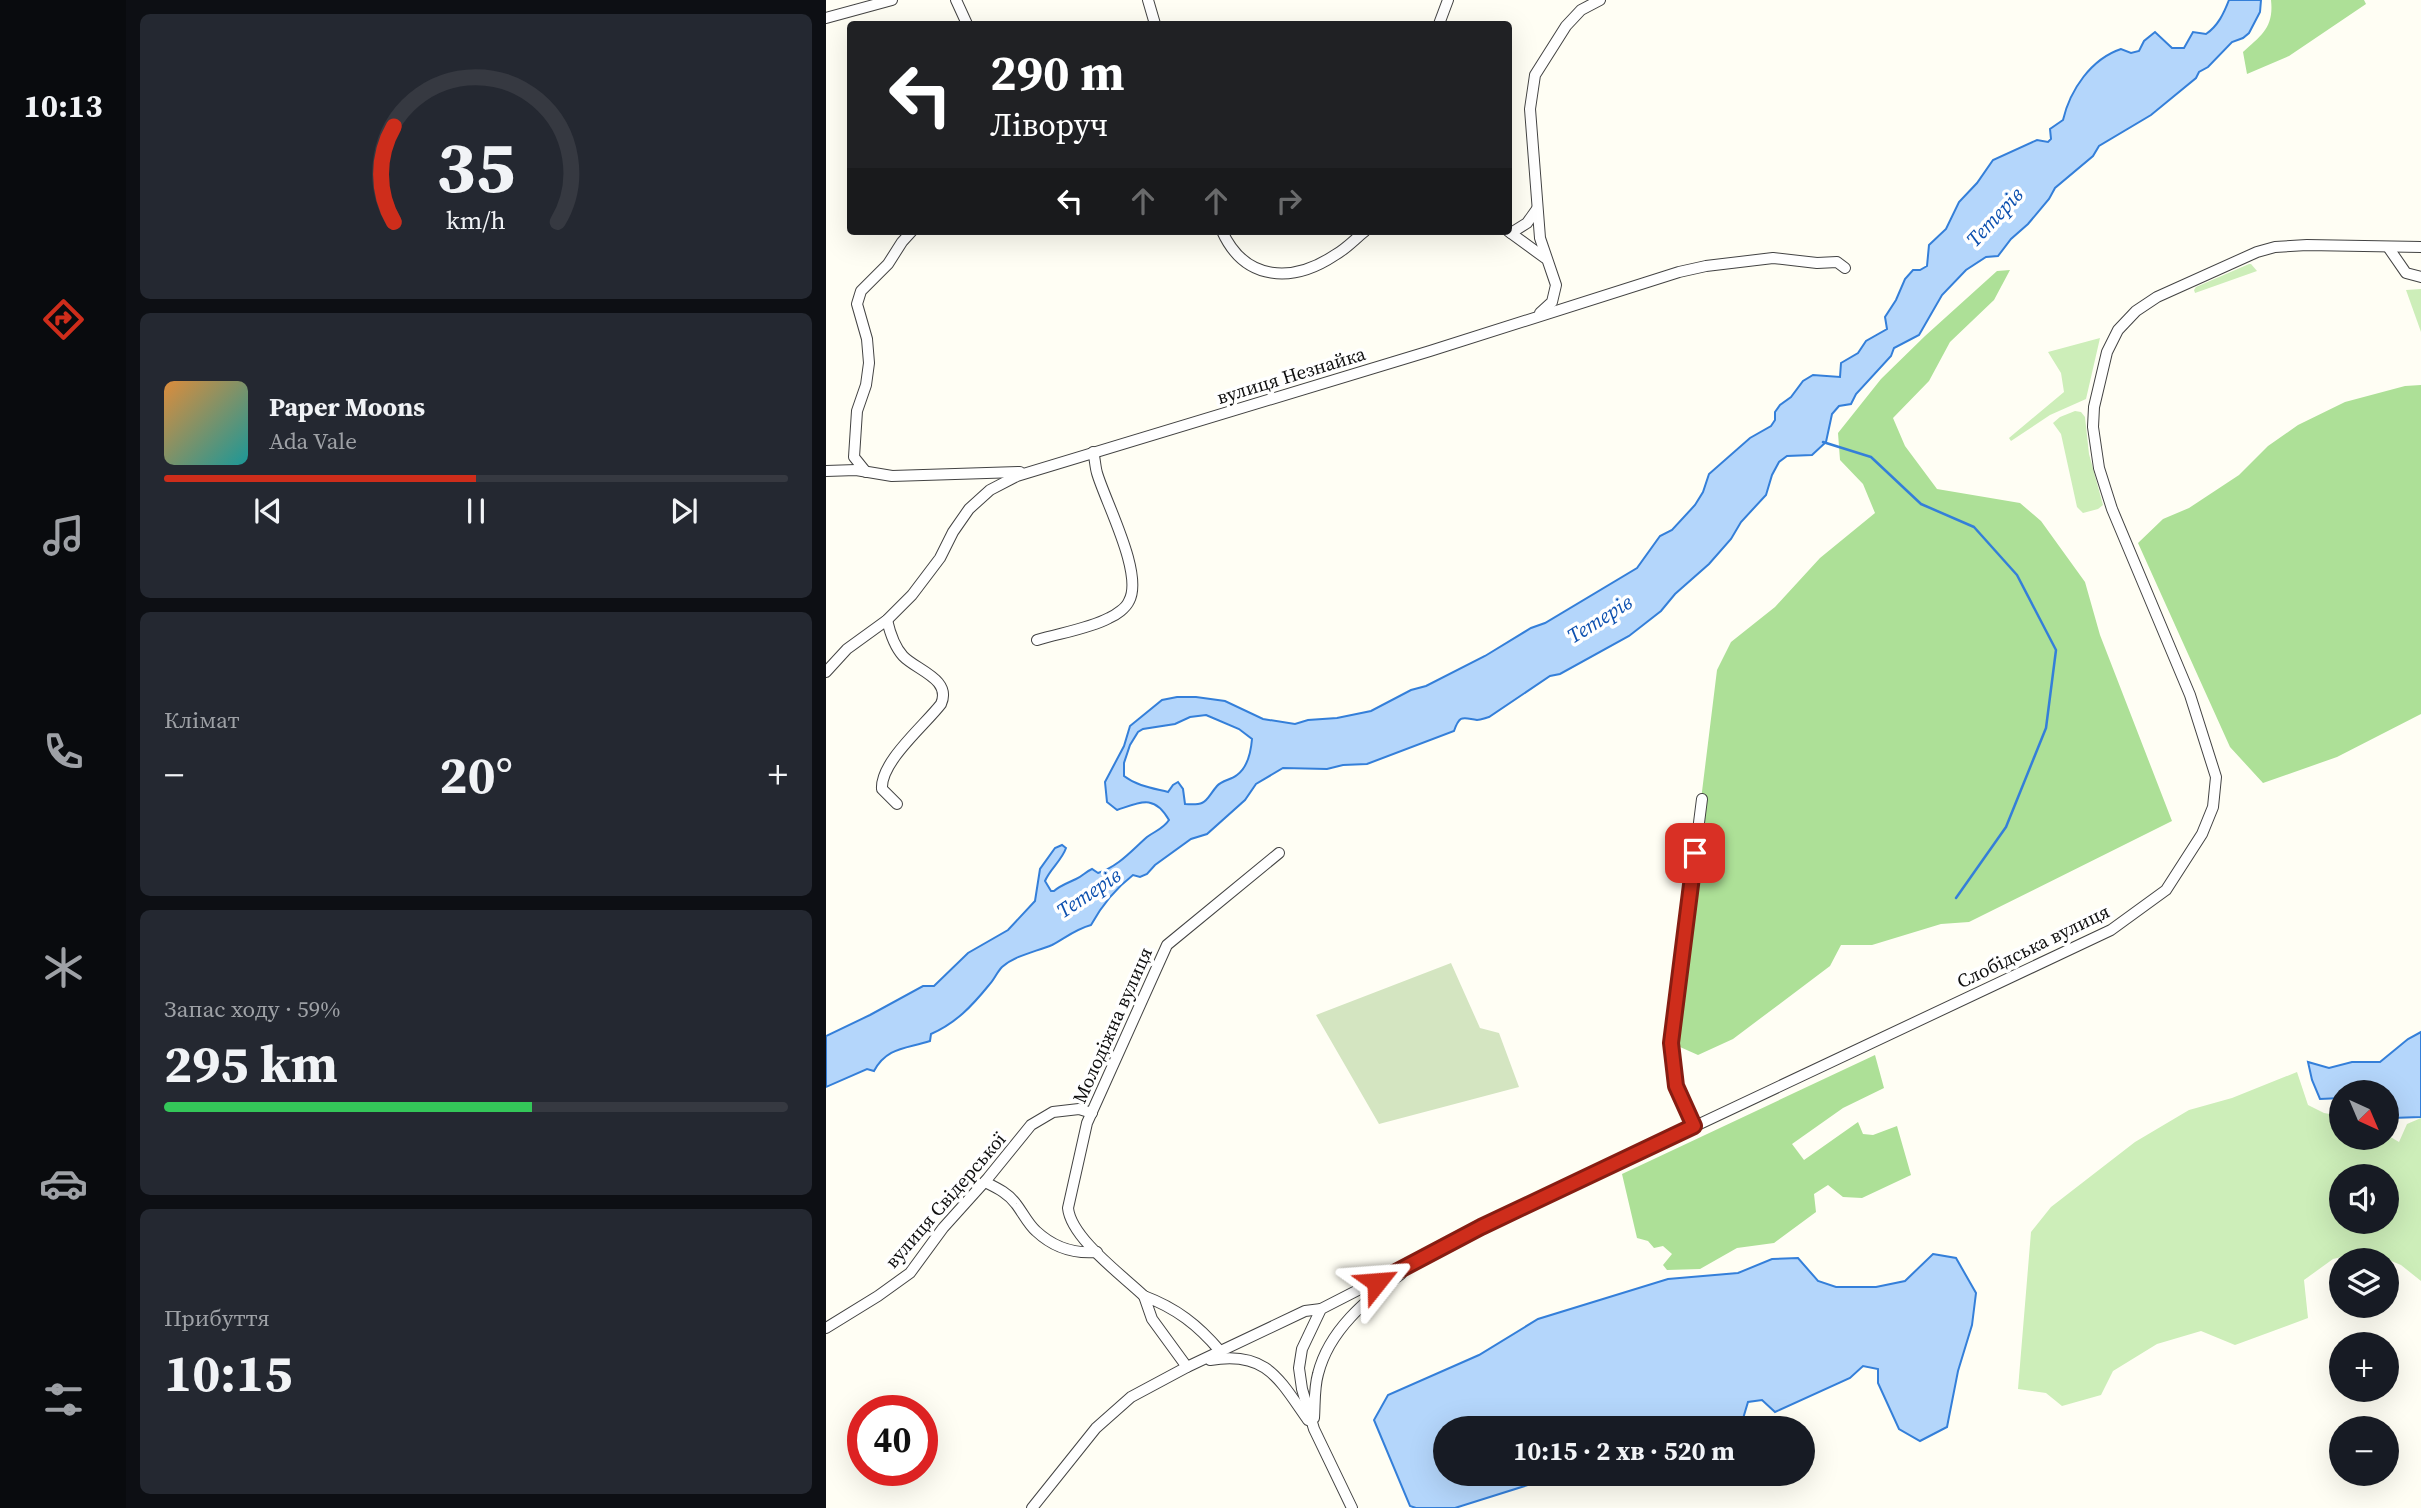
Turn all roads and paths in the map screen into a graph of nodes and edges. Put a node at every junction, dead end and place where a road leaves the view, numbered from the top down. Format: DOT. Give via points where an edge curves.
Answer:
graph roads {
  1 [pos="892,0"];
  2 [pos="957,0"];
  3 [pos="1148,0"];
  4 [pos="1448,0"];
  5 [pos="1600,0"];
  6 [pos="826,18"];
  7 [pos="966,21"];
  8 [pos="1154,21"];
  9 [pos="1440,21"];
  10 [pos="1538,208"];
  11 [pos="1512,231"];
  12 [pos="1512,234"];
  13 [pos="908,235"];
  14 [pos="1224,235"];
  15 [pos="1360,235"];
  16 [pos="2388,247"];
  17 [pos="2421,247"];
  18 [pos="1546,259"];
  19 [pos="1845,268"];
  20 [pos="2421,277"];
  21 [pos="1536,317"];
  22 [pos="1093,452"];
  23 [pos="826,471"];
  24 [pos="1031,471"];
  25 [pos="866,472"];
  26 [pos="887,620"];
  27 [pos="1037,640"];
  28 [pos="826,672"];
  29 [pos="1702,799"];
  30 [pos="897,804"];
  31 [pos="1279,853"];
  32 [pos="1092,1113"];
  33 [pos="1694,1126"];
  34 [pos="985,1182"];
  35 [pos="1436,1250"];
  36 [pos="1097,1252"];
  37 [pos="1144,1296"];
  38 [pos="1321,1309"];
  39 [pos="826,1328"];
  40 [pos="1220,1351"];
  41 [pos="1202,1361"];
  42 [pos="1187,1367"];
  43 [pos="1314,1429"];
  44 [pos="1032,1508"];
  45 [pos="1352,1508"];
  1 -- 6 [label="street"];
  2 -- 7 [label="street"];
  3 -- 8 [label="street"];
  4 -- 9 [label="street"];
  5 -- 10 [label="street" via="1581,10 1566,26 1535,75 1530,108"];
  10 -- 11 [label="street" via="1527,223"];
  10 -- 18 [label="street"];
  12 -- 18 [label="street"];
  13 -- 25 [label="street" via="858,297 869,363 857,411 855,457"];
  14 -- 15 [label="street" via="1230,248 1252,266 1283,274 1320,264"];
  16 -- 17 [label="street, Слобідська вулиця"];
  16 -- 20 [label="street" via="2406,273"];
  16 -- 33 [label="street, Слобідська вулиця" via="2275,247 2241,258 2157,297 2130,316 2107,352 2094,407 2095,452 2106,493 2190,695 2217,777 2213,807 2202,834 2166,890 2111,930"];
  18 -- 21 [label="street" via="1556,294"];
  19 -- 21 [label="street, вулиця Незнайка" via="1837,262 1773,258 1706,266"];
  21 -- 22 [label="street, вулиця Незнайка"];
  22 -- 24 [label="street, вулиця Незнайка"];
  22 -- 27 [label="street" via="1126,551 1132,581 1130,600 1102,621"];
  23 -- 25 [label="street"];
  24 -- 25 [label="street" via="892,476"];
  24 -- 26 [label="street, вулиця Незнайка" via="990,490 969,509 932,569"];
  26 -- 28 [label="street, вулиця Незнайка" via="847,649"];
  26 -- 30 [label="street" via="901,653 935,679 944,696 883,776 882,789"];
  29 -- 33 [label="street" via="1671,1043 1676,1086"];
  31 -- 32 [label="street, Молодіжна вулиця" via="1167,945"];
  32 -- 34 [label="street, вулиця Свідерської" via="1079,1109 1053,1112 1031,1125"];
  32 -- 36 [label="street, Молодіжна вулиця" via="1068,1208 1073,1225"];
  33 -- 35 [label="street, Слобідська вулиця"];
  34 -- 36 [label="street" via="1002,1190 1036,1232 1064,1249"];
  34 -- 39 [label="street, вулиця Свідерської" via="910,1273"];
  35 -- 38 [label="street, Слобідська вулиця"];
  35 -- 43 [label="street" via="1367,1300 1336,1334 1317,1375"];
  36 -- 37 [label="street, Молодіжна вулиця"];
  37 -- 40 [label="street, Молодіжна вулиця" via="1195,1323"];
  37 -- 42 [label="street, Молодіжна вулиця" via="1152,1319"];
  38 -- 40 [label="street, Слобідська вулиця" via="1305,1311"];
  38 -- 43 [label="street" via="1302,1349 1299,1368"];
  40 -- 41 [label="street, Слобідська вулиця"];
  41 -- 42 [label="street"];
  41 -- 43 [label="street" via="1240,1357 1272,1373"];
  42 -- 44 [label="street" via="1110,1413"];
  43 -- 45 [label="street"];
}
